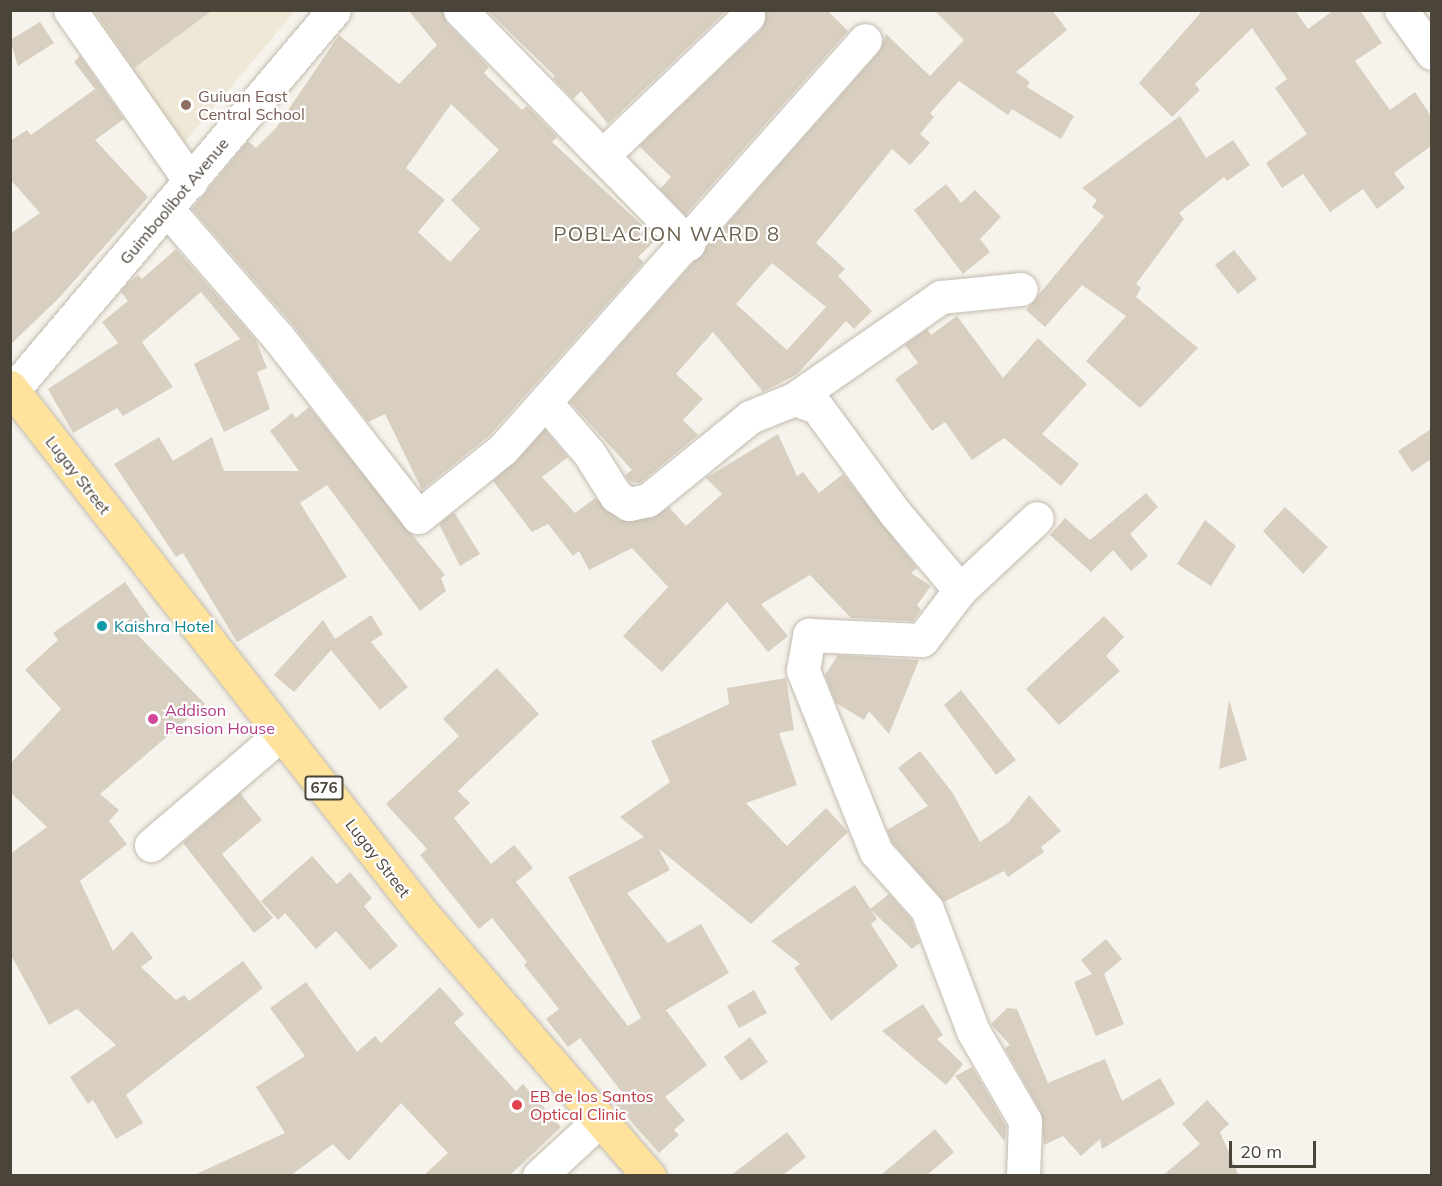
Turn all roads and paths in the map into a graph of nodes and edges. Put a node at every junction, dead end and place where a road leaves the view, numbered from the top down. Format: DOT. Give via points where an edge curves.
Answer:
graph roads {
  1 [pos="70,10"];
  2 [pos="334,10"];
  3 [pos="460,10"];
  4 [pos="1401,10"];
  5 [pos="748,16"];
  6 [pos="865,40"];
  7 [pos="1431,53"];
  8 [pos="603,155"];
  9 [pos="191,182"];
  10 [pos="167,209"];
  11 [pos="688,244"];
  12 [pos="1021,289"];
  13 [pos="794,399"];
  14 [pos="545,402"];
  15 [pos="15,403"];
  16 [pos="1037,518"];
  17 [pos="960,590"];
  18 [pos="281,734"];
  19 [pos="151,845"];
  20 [pos="600,1120"];
  21 [pos="539,1176"];
  22 [pos="649,1176"];
  23 [pos="1023,1176"];
  1 -- 9 [label="street"];
  2 -- 9 [label="street, Guimbaolibot Avenue"];
  3 -- 8 [label="street"];
  4 -- 7 [label="street"];
  5 -- 8 [label="street"];
  6 -- 11 [label="street"];
  8 -- 11 [label="street"];
  9 -- 10 [label="street, Guimbaolibot Avenue"];
  10 -- 14 [label="street" via="278,337 418,517 503,449"];
  10 -- 15 [label="street, Guimbaolibot Avenue"];
  11 -- 14 [label="street"];
  12 -- 13 [label="street" via="940,297"];
  13 -- 14 [label="street" via="750,417 648,500 629,504 616,496 589,453"];
  13 -- 17 [label="street" via="817,407 895,513"];
  15 -- 18 [label="main road, Lugay Street / 676"];
  16 -- 17 [label="street"];
  17 -- 23 [label="street" via="922,640 809,635 803,670 876,852 927,909 974,1030 1025,1121"];
  18 -- 19 [label="street"];
  18 -- 20 [label="main road, Lugay Street / 676" via="421,912"];
  20 -- 21 [label="street"];
  20 -- 22 [label="main road, Lugay Street / 676"];
}
